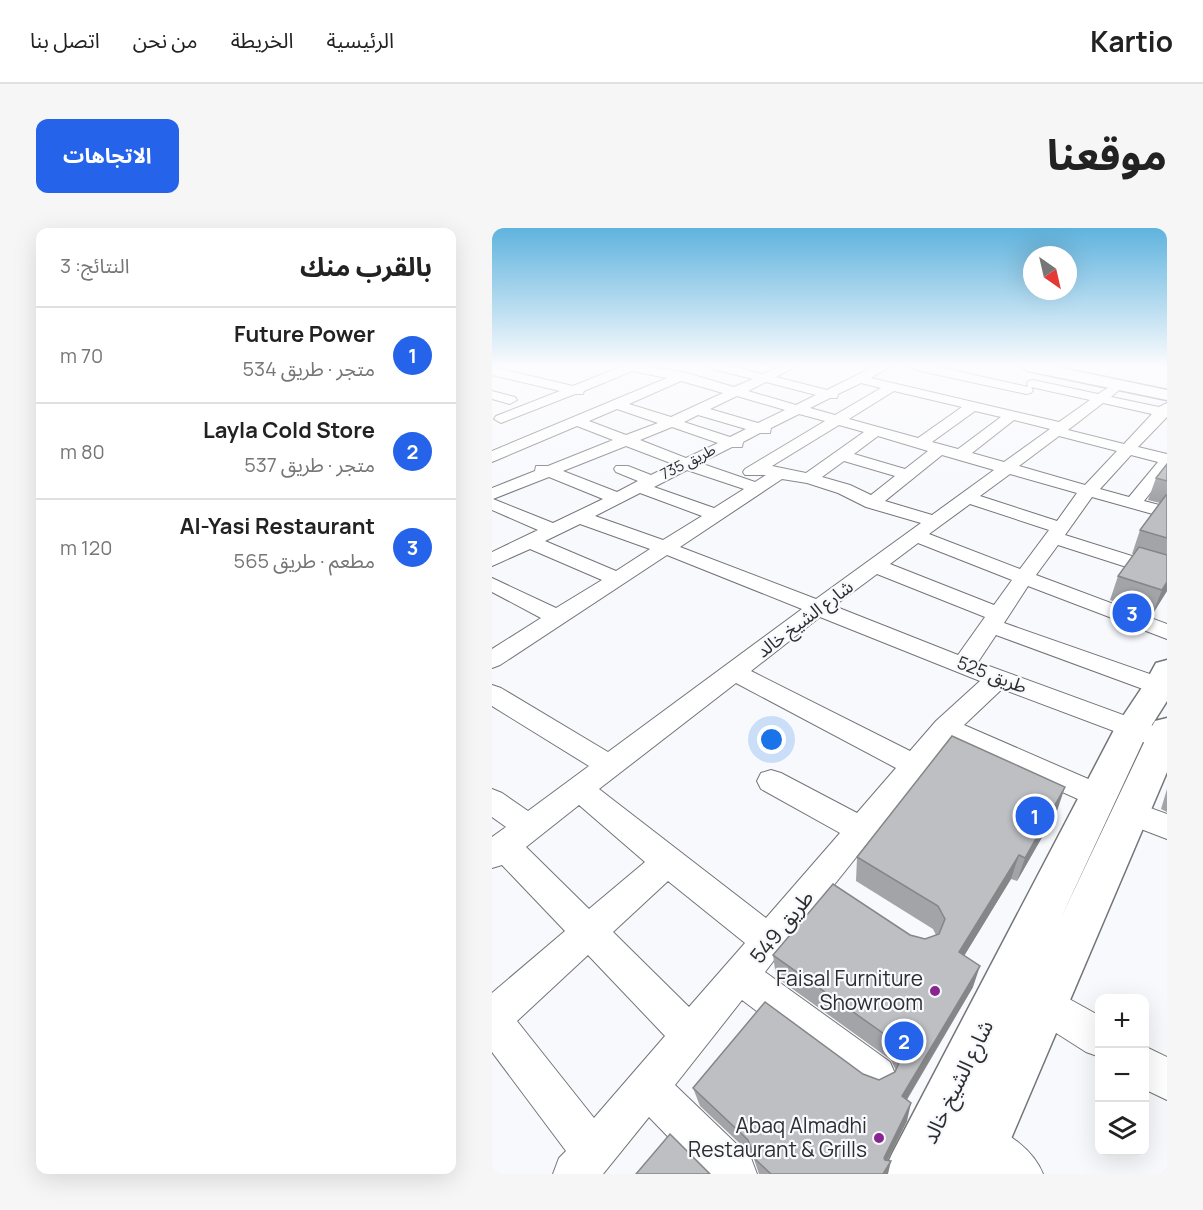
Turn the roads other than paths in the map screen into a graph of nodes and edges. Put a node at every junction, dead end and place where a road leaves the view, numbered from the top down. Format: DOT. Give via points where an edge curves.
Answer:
graph roads {
  1 [pos="519,410"];
  2 [pos="593,410"];
  3 [pos="637,410"];
  4 [pos="680,410"];
  5 [pos="713,410"];
  6 [pos="793,410"];
  7 [pos="799,410"];
  8 [pos="855,410"];
  9 [pos="967,410"];
  10 [pos="993,410"];
  11 [pos="1008,410"];
  12 [pos="1080,410"];
  13 [pos="1104,410"];
  14 [pos="1165,411"];
  15 [pos="1006,413"];
  16 [pos="1117,417"];
  17 [pos="497,418"];
  18 [pos="577,421"];
  19 [pos="1060,421"];
  20 [pos="835,422"];
  21 [pos="670,423"];
  22 [pos="757,428"];
  23 [pos="874,432"];
  24 [pos="1138,433"];
  25 [pos="546,434"];
  26 [pos="980,439"];
  27 [pos="627,440"];
  28 [pos="803,441"];
  29 [pos="729,442"];
  30 [pos="920,444"];
  31 [pos="1167,444"];
  32 [pos="940,449"];
  33 [pos="1012,453"];
  34 [pos="494,454"];
  35 [pos="841,455"];
  36 [pos="960,455"];
  37 [pos="686,464"];
  38 [pos="1166,464"];
  39 [pos="778,465"];
  40 [pos="622,469"];
  41 [pos="548,472"];
  42 [pos="909,475"];
  43 [pos="758,478"];
  44 [pos="809,478"];
  45 [pos="645,484"];
  46 [pos="1088,491"];
  47 [pos="492,494"];
  48 [pos="966,497"];
  49 [pos="617,498"];
  50 [pos="872,502"];
  51 [pos="492,504"];
  52 [pos="1132,504"];
  53 [pos="1167,513"];
  54 [pos="716,514"];
  55 [pos="579,517"];
  56 [pos="934,521"];
  57 [pos="554,530"];
  58 [pos="1058,533"];
  59 [pos="916,536"];
  60 [pos="530,542"];
  61 [pos="666,548"];
  62 [pos="492,560"];
  63 [pos="876,566"];
  64 [pos="1167,574"];
  65 [pos="1025,576"];
  66 [pos="618,579"];
  67 [pos="492,584"];
  68 [pos="818,608"];
  69 [pos="558,618"];
  70 [pos="995,620"];
  71 [pos="1167,632"];
  72 [pos="492,660"];
  73 [pos="963,664"];
  74 [pos="734,672"];
  75 [pos="1163,678"];
  76 [pos="998,679"];
  77 [pos="492,694"];
  78 [pos="945,728"];
  79 [pos="1157,734"];
  80 [pos="914,765"];
  81 [pos="610,766"];
  82 [pos="771,781"];
  83 [pos="579,789"];
  84 [pos="492,801"];
  85 [pos="1132,812"];
  86 [pos="861,830"];
  87 [pos="508,843"];
  88 [pos="667,862"];
  89 [pos="821,879"];
  90 [pos="851,898"];
  91 [pos="589,933"];
  92 [pos="770,942"];
  93 [pos="741,977"];
  94 [pos="1044,1004"];
  95 [pos="492,1019"];
  96 [pos="1095,1035"];
  97 [pos="691,1036"];
  98 [pos="1149,1069"];
  99 [pos="876,1076"];
  100 [pos="1167,1080"];
  101 [pos="648,1087"];
  102 [pos="974,1158"];
  103 [pos="584,1164"];
  104 [pos="735,1174"];
  105 [pos="912,1174"];
  106 [pos="1021,1174"];
  1 -- 17 [label="street"];
  2 -- 18 [label="street"];
  3 -- 21 [label="street"];
  4 -- 21 [label="street"];
  5 -- 22 [label="street"];
  6 -- 22 [label="street, طريق 735"];
  7 -- 20 [label="street"];
  8 -- 20 [label="street"];
  9 -- 30 [label="street"];
  10 -- 15 [label="street"];
  11 -- 15 [label="street"];
  12 -- 19 [label="street, شارع الشيخ خالد"];
  13 -- 16 [label="street"];
  14 -- 24 [label="street"];
  15 -- 19 [label="street"];
  15 -- 26 [label="street"];
  17 -- 25 [label="street"];
  18 -- 25 [label="street"];
  18 -- 27 [label="street"];
  19 -- 24 [label="street"];
  19 -- 33 [label="street, شارع الشيخ خالد"];
  20 -- 23 [label="street"];
  20 -- 28 [label="street"];
  21 -- 27 [label="street"];
  21 -- 29 [label="street"];
  22 -- 28 [label="street"];
  22 -- 29 [label="street, طريق 735"];
  23 -- 30 [label="street"];
  23 -- 35 [label="street"];
  24 -- 31 [label="street"];
  24 -- 38 [label="street"];
  24 -- 46 [label="street"];
  25 -- 34 [label="street"];
  26 -- 33 [label="street"];
  26 -- 36 [label="street"];
  27 -- 37 [label="street"];
  27 -- 41 [label="street"];
  28 -- 39 [label="street"];
  29 -- 37 [label="street, طريق 735"];
  29 -- 39 [label="street" via="753,449"];
  30 -- 32 [label="street"];
  32 -- 36 [label="street"];
  32 -- 42 [label="street"];
  33 -- 36 [label="street"];
  33 -- 46 [label="street"];
  33 -- 48 [label="street, شارع الشيخ خالد"];
  34 -- 41 [label="street"];
  35 -- 42 [label="street"];
  35 -- 44 [label="street"];
  37 -- 43 [label="street" via="736,480"];
  37 -- 45 [label="street, طريق 735"];
  38 -- 52 [label="street"];
  39 -- 43 [label="street"];
  39 -- 44 [label="street"];
  40 -- 45 [label="street"];
  41 -- 47 [label="street"];
  41 -- 49 [label="street"];
  42 -- 50 [label="street"];
  43 -- 54 [label="street"];
  44 -- 50 [label="street"];
  45 -- 49 [label="street, طريق 735"];
  45 -- 54 [label="street"];
  46 -- 52 [label="street"];
  46 -- 58 [label="street"];
  48 -- 56 [label="street, شارع الشيخ خالد"];
  48 -- 58 [label="street"];
  49 -- 55 [label="street, طريق 735"];
  50 -- 56 [label="street"];
  51 -- 57 [label="street"];
  52 -- 53 [label="street"];
  54 -- 61 [label="street"];
  55 -- 57 [label="street, طريق 735"];
  55 -- 61 [label="street, طريق 525"];
  56 -- 59 [label="street, شارع الشيخ خالد"];
  57 -- 60 [label="street, طريق 735"];
  58 -- 64 [label="street"];
  58 -- 65 [label="street"];
  59 -- 63 [label="street, شارع الشيخ خالد"];
  59 -- 65 [label="street"];
  60 -- 62 [label="street, طريق 735"];
  60 -- 66 [label="street"];
  61 -- 66 [label="street"];
  61 -- 68 [label="street, طريق 525"];
  63 -- 68 [label="street, شارع الشيخ خالد"];
  63 -- 70 [label="street"];
  65 -- 70 [label="street"];
  65 -- 71 [label="street"];
  66 -- 69 [label="street"];
  67 -- 69 [label="street"];
  68 -- 73 [label="street, طريق 525"];
  68 -- 74 [label="street, شارع الشيخ خالد"];
  69 -- 72 [label="street"];
  70 -- 73 [label="street"];
  70 -- 75 [label="street"];
  73 -- 76 [label="street, طريق 525"];
  74 -- 80 [label="street"];
  74 -- 81 [label="street, شارع الشيخ خالد"];
  75 -- 79 [label="street, شارع الشيخ خالد"];
  76 -- 78 [label="street, طريق 549"];
  76 -- 79 [label="street, طريق 525"];
  77 -- 81 [label="street"];
  78 -- 80 [label="street, طريق 549"];
  78 -- 85 [label="street"];
  79 -- 85 [label="street, شارع الشيخ خالد"];
  80 -- 86 [label="street, طريق 549"];
  81 -- 83 [label="street, شارع الشيخ خالد"];
  82 -- 86 [label="street"];
  83 -- 87 [label="street, شارع الشيخ خالد"];
  83 -- 88 [label="street"];
  84 -- 87 [label="street"];
  85 -- 94 [label="street, شارع الشيخ خالد"];
  85 -- 105 [label="street, شارع الشيخ خالد"];
  86 -- 89 [label="street, طريق 549"];
  87 -- 91 [label="street"];
  88 -- 91 [label="street"];
  88 -- 92 [label="street"];
  89 -- 90 [label="street"];
  89 -- 92 [label="street, طريق 549"];
  91 -- 95 [label="street"];
  91 -- 97 [label="street"];
  92 -- 93 [label="street, طريق 549"];
  93 -- 97 [label="street, طريق 549"];
  93 -- 99 [label="street"];
  94 -- 96 [label="street"];
  94 -- 102 [label="street, شارع الشيخ خالد"];
  95 -- 103 [label="street"];
  97 -- 101 [label="street, طريق 549"];
  98 -- 100 [label="street"];
  101 -- 103 [label="street, طريق 549"];
  101 -- 104 [label="street"];
  102 -- 106 [label="street"];
}
